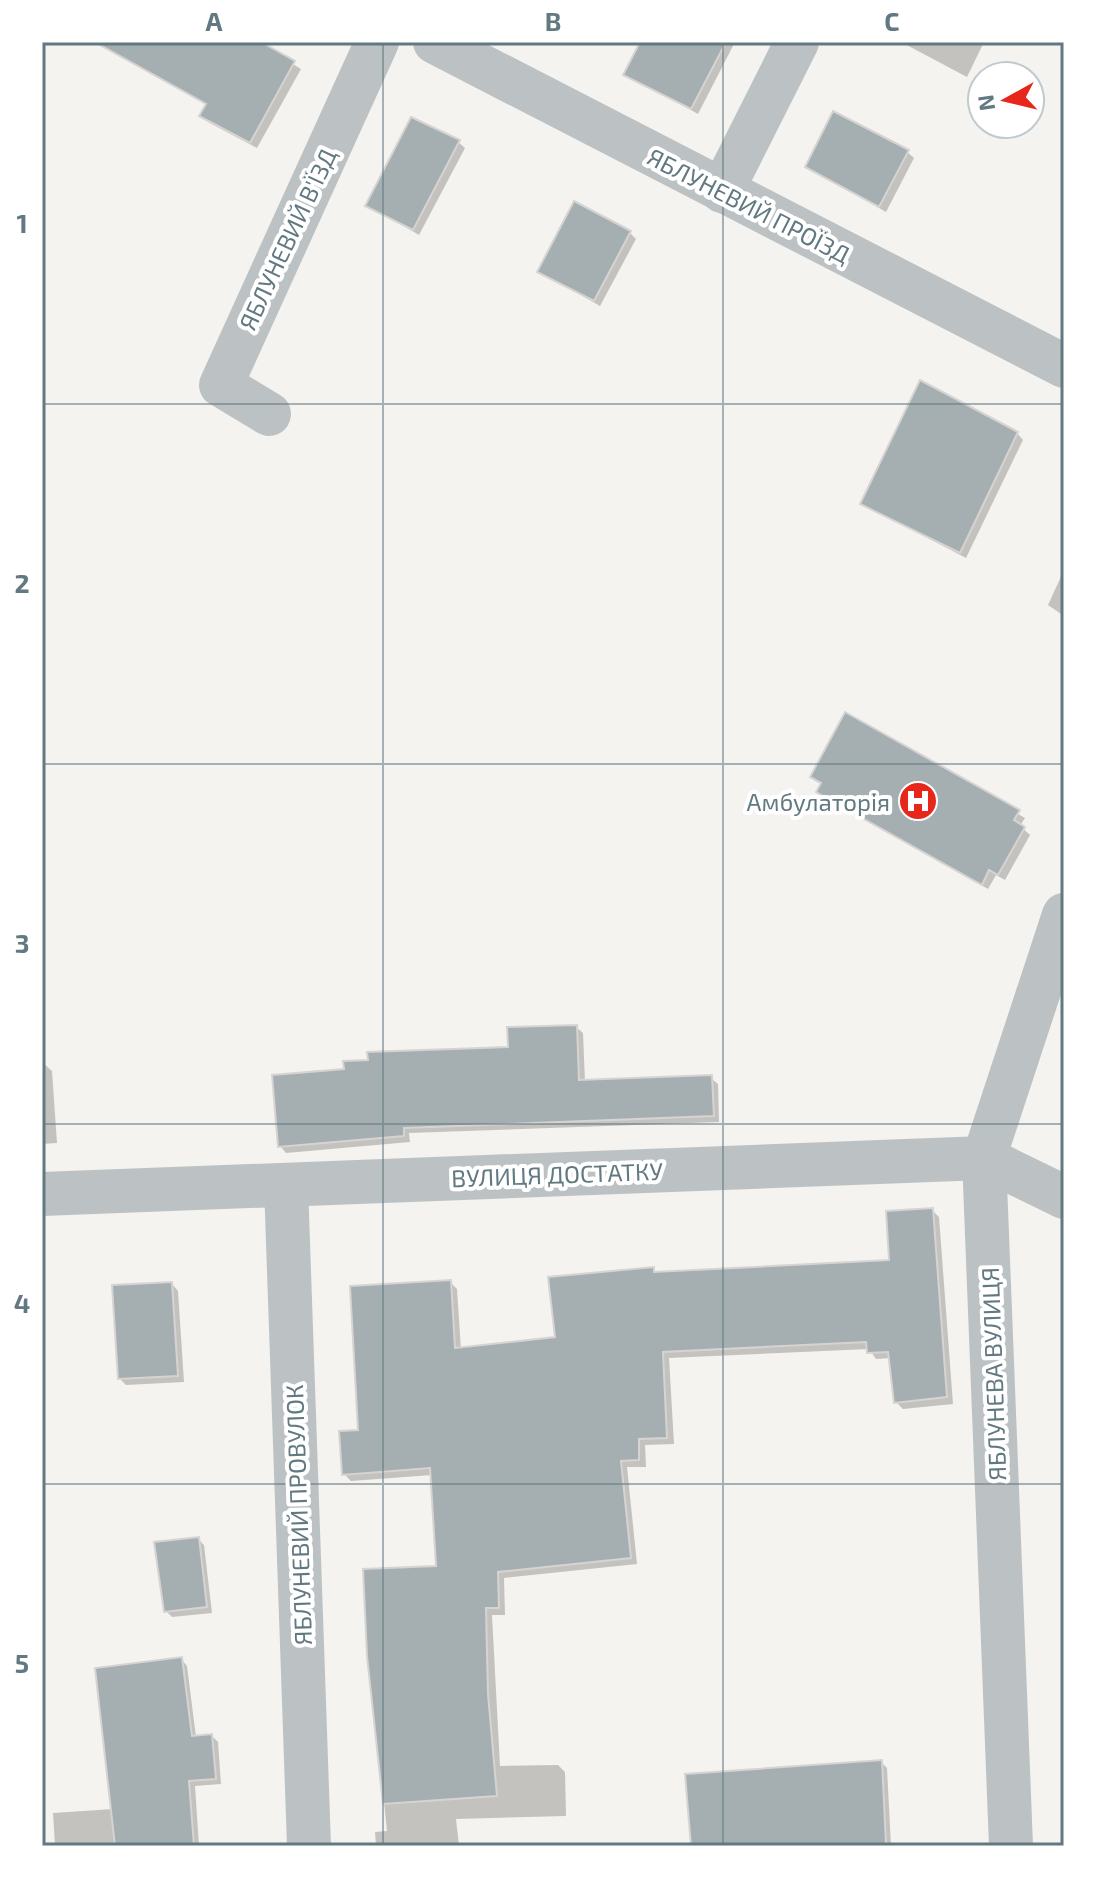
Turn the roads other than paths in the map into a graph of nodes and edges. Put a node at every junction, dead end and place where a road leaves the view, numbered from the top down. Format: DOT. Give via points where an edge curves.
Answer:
graph roads {
  1 [pos="377,42"];
  2 [pos="435,42"];
  3 [pos="797,42"];
  4 [pos="722,191"];
  5 [pos="1064,366"];
  6 [pos="269,414"];
  7 [pos="1064,915"];
  8 [pos="984,1158"];
  9 [pos="286,1185"];
  10 [pos="42,1194"];
  11 [pos="1064,1197"];
  12 [pos="309,1846"];
  13 [pos="1011,1846"];
  1 -- 6 [label="street, ЯБЛУНЕВИЙ В'ЇЗД" via="221,385"];
  2 -- 4 [label="street, ЯБЛУНЕВИЙ ПРОЇЗД"];
  3 -- 4 [label="street"];
  4 -- 5 [label="street, ЯБЛУНЕВИЙ ПРОЇЗД"];
  7 -- 8 [label="street, ЯБЛУНЕВА ВУЛИЦЯ"];
  8 -- 9 [label="street, ВУЛИЦЯ ДОСТАТКУ"];
  8 -- 11 [label="street, ВУЛИЦЯ ДОСТАТКУ"];
  8 -- 13 [label="street, ЯБЛУНЕВА ВУЛИЦЯ"];
  9 -- 10 [label="street, ВУЛИЦЯ ДОСТАТКУ"];
  9 -- 12 [label="street, ЯБЛУНЕВИЙ ПРОВУЛОК"];
}
